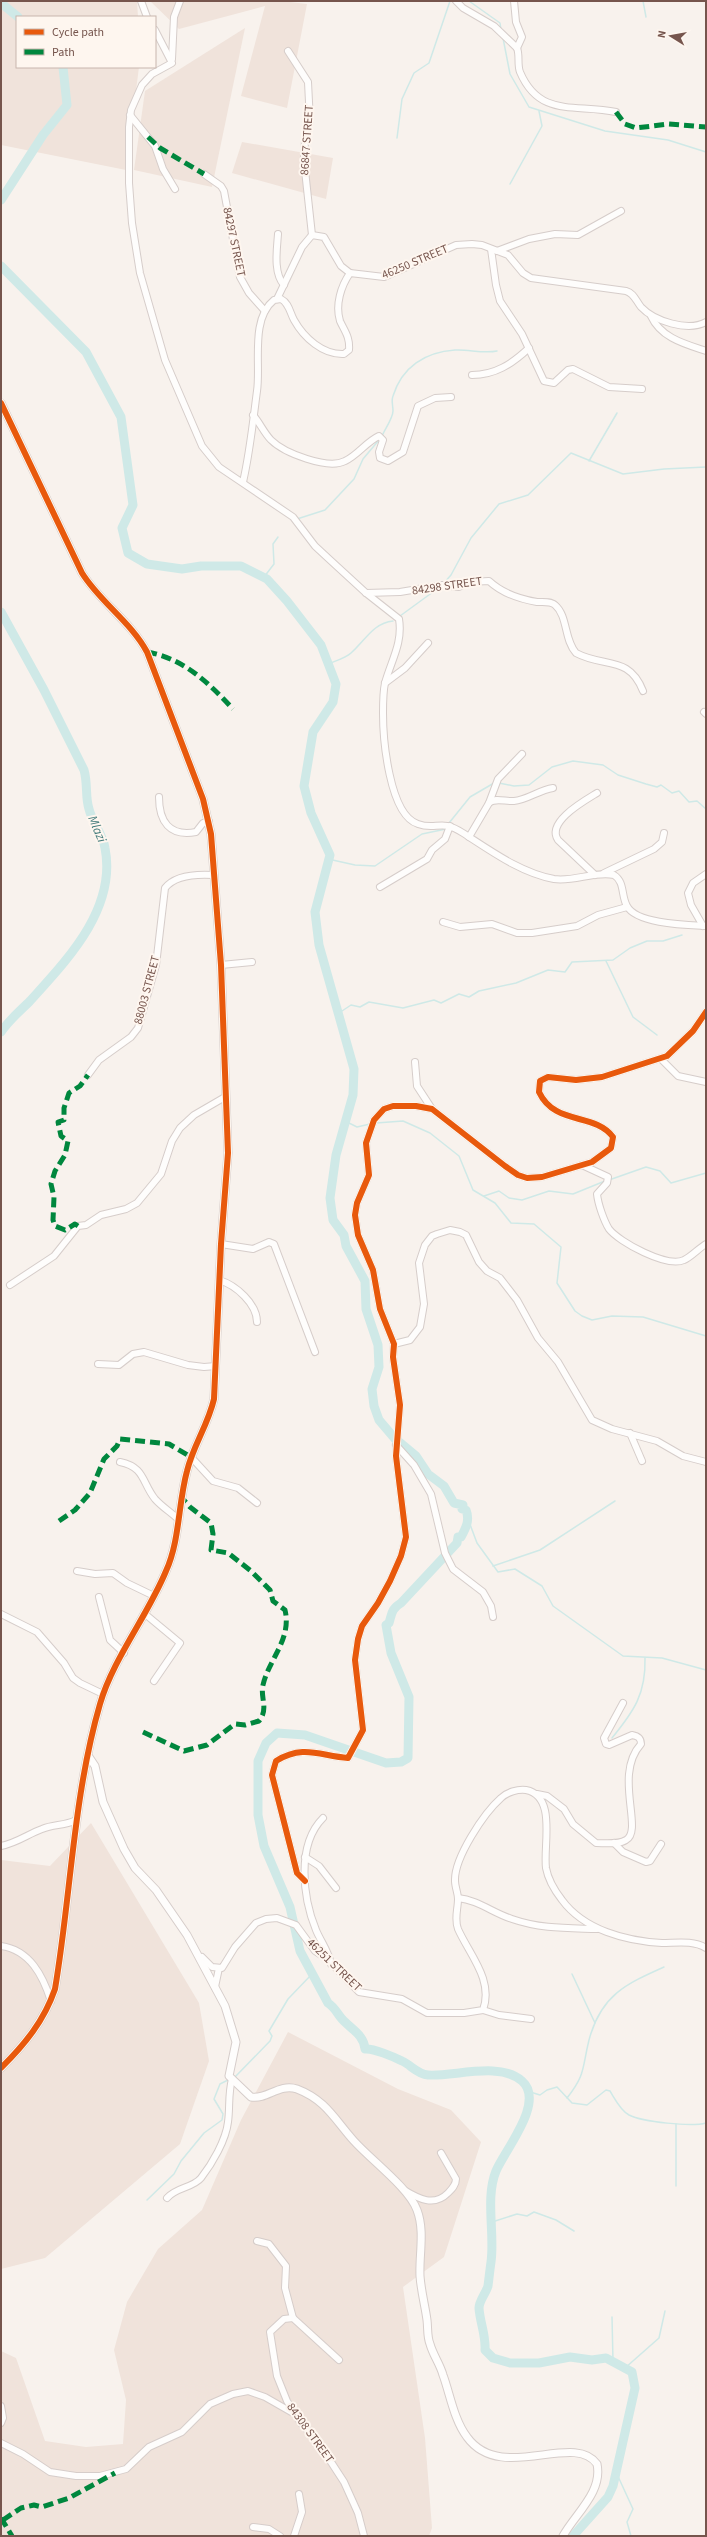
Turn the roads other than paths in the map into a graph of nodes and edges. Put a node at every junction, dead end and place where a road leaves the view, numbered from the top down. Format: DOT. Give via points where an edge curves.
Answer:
graph roads {
  1 [pos="141,1"];
  2 [pos="180,1"];
  3 [pos="456,1"];
  4 [pos="514,1"];
  5 [pos="147,16"];
  6 [pos="156,32"];
  7 [pos="517,48"];
  8 [pos="288,51"];
  9 [pos="171,60"];
  10 [pos="616,112"];
  11 [pos="130,115"];
  12 [pos="204,174"];
  13 [pos="175,189"];
  14 [pos="621,211"];
  15 [pos="278,234"];
  16 [pos="312,235"];
  17 [pos="494,250"];
  18 [pos="350,273"];
  19 [pos="284,285"];
  20 [pos="277,299"];
  21 [pos="265,311"];
  22 [pos="650,315"];
  23 [pos="706,322"];
  24 [pos="529,348"];
  25 [pos="706,352"];
  26 [pos="472,375"];
  27 [pos="642,389"];
  28 [pos="451,397"];
  29 [pos="1,403"];
  30 [pos="253,415"];
  31 [pos="243,482"];
  32 [pos="366,593"];
  33 [pos="428,644"];
  34 [pos="385,683"];
  35 [pos="643,691"];
  36 [pos="522,754"];
  37 [pos="553,788"];
  38 [pos="597,793"];
  39 [pos="159,796"];
  40 [pos="489,803"];
  41 [pos="209,821"];
  42 [pos="450,826"];
  43 [pos="664,833"];
  44 [pos="469,838"];
  45 [pos="602,874"];
  46 [pos="706,874"];
  47 [pos="214,875"];
  48 [pos="595,875"];
  49 [pos="380,887"];
  50 [pos="627,907"];
  51 [pos="443,922"];
  52 [pos="704,926"];
  53 [pos="252,962"];
  54 [pos="221,965"];
  55 [pos="706,1012"];
  56 [pos="661,1059"];
  57 [pos="415,1062"];
  58 [pos="88,1075"];
  59 [pos="706,1082"];
  60 [pos="225,1097"];
  61 [pos="432,1109"];
  62 [pos="582,1165"];
  63 [pos="221,1244"];
  64 [pos="706,1244"];
  65 [pos="219,1280"];
  66 [pos="10,1285"];
  67 [pos="257,1322"];
  68 [pos="394,1344"];
  69 [pos="315,1352"];
  70 [pos="98,1364"];
  71 [pos="216,1366"];
  72 [pos="630,1433"];
  73 [pos="396,1445"];
  74 [pos="191,1457"];
  75 [pos="642,1460"];
  76 [pos="120,1462"];
  77 [pos="706,1462"];
  78 [pos="257,1504"];
  79 [pos="179,1520"];
  80 [pos="77,1571"];
  81 [pos="154,1596"];
  82 [pos="100,1597"];
  83 [pos="1,1614"];
  84 [pos="145,1614"];
  85 [pos="494,1617"];
  86 [pos="124,1653"];
  87 [pos="154,1680"];
  88 [pos="103,1694"];
  89 [pos="623,1702"];
  90 [pos="89,1757"];
  91 [pos="537,1794"];
  92 [pos="323,1818"];
  93 [pos="76,1820"];
  94 [pos="614,1842"];
  95 [pos="661,1844"];
  96 [pos="1,1846"];
  97 [pos="305,1857"];
  98 [pos="305,1881"];
  99 [pos="336,1888"];
  100 [pos="458,1898"];
  101 [pos="598,1929"];
  102 [pos="187,1935"];
  103 [pos="1,1946"];
  104 [pos="706,1948"];
  105 [pos="331,1964"];
  106 [pos="219,1968"];
  107 [pos="215,1987"];
  108 [pos="51,2001"];
  109 [pos="484,2010"];
  110 [pos="530,2019"];
  111 [pos="1,2068"];
  112 [pos="232,2079"];
  113 [pos="441,2153"];
  114 [pos="403,2189"];
  115 [pos="167,2198"];
  116 [pos="257,2241"];
  117 [pos="293,2318"];
  118 [pos="339,2360"];
  119 [pos="1,2406"];
  120 [pos="293,2413"];
  121 [pos="1,2423"];
  122 [pos="1,2443"];
  123 [pos="299,2494"];
  124 [pos="253,2528"];
  125 [pos="280,2536"];
  126 [pos="294,2536"];
  127 [pos="364,2536"];
  128 [pos="563,2536"];
  1 -- 5 [label="street"];
  2 -- 9 [label="street" via="174,16"];
  3 -- 7 [label="street" via="498,29"];
  4 -- 7 [label="street" via="516,22 522,37"];
  6 -- 9 [label="street"];
  7 -- 10 [label="street" via="519,71 541,100 557,107"];
  8 -- 16 [label="street, 86847 STREET" via="308,82 310,122 305,140 304,161"];
  9 -- 11 [label="street" via="169,65 152,74 142,85"];
  11 -- 13 [label="street" via="155,146 163,169"];
  11 -- 31 [label="street" via="129,183 132,223 140,273 161,349 202,446 219,467"];
  12 -- 21 [label="street, 84297 STREET" via="224,191 240,277 249,293"];
  14 -- 17 [label="street" via="578,234 555,234"];
  15 -- 19 [label="street" via="277,266"];
  16 -- 18 [label="street" via="324,237 341,266"];
  16 -- 19 [label="street" via="302,247"];
  17 -- 18 [label="street, 46250 STREET" via="478,244 460,244 384,277"];
  17 -- 22 [label="street, 46250 STREET" via="508,255 523,273 536,279 629,292"];
  17 -- 24 [label="street" via="496,285 500,301"];
  18 -- 20 [label="street" via="342,286 338,306 341,322 350,342 349,350 344,354 326,351 312,342 300,328 287,304"];
  19 -- 20 [label="street"];
  20 -- 21 [label="street" via="271,302"];
  21 -- 30 [label="street" via="257,347 257,390"];
  22 -- 23 [label="street, 46250 STREET" via="661,321 676,324 697,325"];
  22 -- 25 [label="street" via="657,326 674,340"];
  24 -- 26 [label="street" via="493,373"];
  24 -- 27 [label="street" via="539,375 548,383 559,380 568,370 573,369 609,387"];
  28 -- 30 [label="street" via="435,398 418,406 403,452 388,461 380,458 379,452 384,440 379,436 345,461 333,465 316,462 272,441"];
  29 -- 41 [label="street" via="82,573 92,589 136,634 147,652"];
  30 -- 31 [label="street"];
  31 -- 32 [label="street" via="293,517 315,546"];
  32 -- 34 [label="street" via="399,619 400,636 397,650"];
  32 -- 35 [label="street, 84298 STREET" via="397,593 442,585 458,587 469,582 489,581 512,596 554,604 561,612 565,632 576,653 625,667 635,674"];
  33 -- 34 [label="street" via="405,668"];
  34 -- 42 [label="street" via="383,714 387,764 395,794 413,822 422,825"];
  36 -- 40 [label="street" via="498,779"];
  37 -- 40 [label="street" via="540,790 516,801 502,800"];
  38 -- 48 [label="street" via="558,821 555,832 558,840"];
  39 -- 41 [label="street" via="162,818 168,827 196,832 203,823"];
  40 -- 44 [label="street"];
  41 -- 47 [label="street"];
  42 -- 44 [label="street"];
  42 -- 49 [label="street" via="445,839 432,850 427,859"];
  43 -- 45 [label="street" via="662,842 654,849"];
  44 -- 48 [label="street" via="514,865 548,878 560,880"];
  45 -- 48 [label="street"];
  45 -- 50 [label="street" via="618,878"];
  46 -- 52 [label="street" via="694,882 688,893 691,905"];
  47 -- 54 [label="street"];
  47 -- 58 [label="street, 88003 STREET" via="179,879 165,888 156,964 138,1028 131,1037 99,1060"];
  50 -- 51 [label="street" via="598,915 577,926 532,933 517,933 492,924 460,927"];
  50 -- 52 [label="street" via="632,912 657,922"];
  53 -- 54 [label="street"];
  54 -- 60 [label="street"];
  55 -- 56 [label="street" via="693,1031"];
  56 -- 59 [label="street" via="678,1076"];
  56 -- 62 [label="street" via="602,1077 576,1080 548,1077 540,1081 539,1092 549,1107 564,1116 601,1127 613,1137 609,1151"];
  57 -- 61 [label="street" via="417,1086"];
  60 -- 63 [label="street" via="228,1153"];
  60 -- 66 [label="street" via="194,1115 180,1128 169,1147 161,1174 137,1203 78,1226 54,1256"];
  61 -- 62 [label="street" via="505,1166 522,1176 539,1178"];
  61 -- 68 [label="street" via="393,1106 377,1116 366,1143 368,1175 355,1208 358,1235 371,1264 380,1309"];
  62 -- 64 [label="street" via="608,1177 607,1183 597,1194 606,1222 610,1230 635,1247 663,1261 677,1262"];
  63 -- 65 [label="street"];
  63 -- 69 [label="street" via="253,1249 269,1242 274,1244"];
  65 -- 67 [label="street" via="226,1282 249,1302 255,1310"];
  65 -- 71 [label="street"];
  68 -- 72 [label="street" via="410,1340 418,1332 422,1321 424,1304 419,1263 425,1245 437,1234 450,1230 460,1232 466,1235 479,1262 487,1271 503,1281 517,1300 538,1338 558,1362 592,1420 612,1429"];
  68 -- 73 [label="street" via="393,1357 400,1405"];
  70 -- 71 [label="street" via="119,1365 133,1354 144,1352 188,1365"];
  71 -- 74 [label="street" via="211,1412"];
  72 -- 75 [label="street"];
  72 -- 77 [label="street" via="657,1441 683,1456"];
  73 -- 85 [label="street" via="414,1465 431,1494 446,1554 453,1569 483,1592 492,1606"];
  73 -- 98 [label="street" via="406,1537 390,1581 362,1626 358,1639 355,1660 363,1730 348,1758 302,1750 287,1754 276,1761 272,1775 297,1873"];
  74 -- 78 [label="street" via="213,1481 238,1488"];
  74 -- 79 [label="street"];
  76 -- 79 [label="street" via="135,1467 154,1498"];
  79 -- 81 [label="street" via="169,1564"];
  80 -- 81 [label="street" via="95,1574 114,1573 127,1583"];
  81 -- 84 [label="street"];
  82 -- 86 [label="street" via="110,1640"];
  83 -- 88 [label="street" via="37,1632 64,1663 73,1678"];
  84 -- 86 [label="street"];
  84 -- 87 [label="street" via="180,1643"];
  86 -- 88 [label="street"];
  88 -- 90 [label="street"];
  89 -- 94 [label="street" via="604,1741 606,1744 612,1744 632,1735 638,1737 641,1744 631,1757 627,1775 632,1816 631,1836 624,1841"];
  90 -- 93 [label="street"];
  90 -- 102 [label="street" via="95,1766 103,1802 127,1854"];
  91 -- 94 [label="street" via="547,1796 564,1809 573,1824 596,1843"];
  91 -- 100 [label="street" via="525,1790 511,1792 503,1796 485,1815 471,1837 457,1868 454,1881"];
  91 -- 101 [label="street" via="542,1800 545,1813 545,1859 548,1876 570,1910"];
  92 -- 97 [label="street" via="309,1839"];
  93 -- 96 [label="street" via="66,1825 42,1829 14,1843"];
  93 -- 108 [label="street" via="60,1959"];
  94 -- 95 [label="street" via="623,1852 646,1862 650,1861"];
  97 -- 98 [label="street"];
  97 -- 99 [label="street" via="319,1866"];
  98 -- 105 [label="street" via="312,1918 320,1939 329,1951"];
  100 -- 101 [label="street" via="474,1901 512,1919 532,1925 551,1929"];
  100 -- 109 [label="street" via="457,1923 478,1962 485,1994"];
  101 -- 104 [label="street" via="658,1943 693,1943"];
  102 -- 106 [label="street" via="206,1963"];
  102 -- 107 [label="street"];
  103 -- 108 [label="street" via="19,1953 42,1974"];
  105 -- 106 [label="street, 46251 STREET" via="308,1944 295,1925 276,1918 260,1921 242,1938 225,1965"];
  105 -- 109 [label="street, 46251 STREET" via="359,1992 402,1999 421,2012 464,2013"];
  106 -- 107 [label="street"];
  107 -- 112 [label="street" via="229,2015 235,2037 236,2047 228,2073"];
  108 -- 111 [label="street" via="32,2034"];
  109 -- 110 [label="street" via="499,2016"];
  112 -- 114 [label="street" via="251,2097 259,2097 288,2087 298,2089 320,2102 334,2114 366,2155"];
  112 -- 115 [label="street" via="228,2094 227,2129 215,2155 200,2179 174,2191"];
  113 -- 114 [label="street" via="456,2179 444,2197 433,2202"];
  114 -- 128 [label="street" via="414,2203 420,2226 421,2281 430,2344 467,2438 479,2449 491,2454 523,2459 573,2452 587,2456 597,2464 596,2480 589,2498"];
  116 -- 117 [label="street" via="269,2244 286,2266 285,2291"];
  117 -- 118 [label="street"];
  117 -- 120 [label="street, 84308 STREET" via="280,2322 269,2334 277,2376"];
  119 -- 121 [label="street"];
  120 -- 122 [label="street" via="265,2397 248,2391 233,2394 210,2404 176,2436 149,2447 126,2469 94,2476 50,2472"];
  120 -- 127 [label="street, 84308 STREET" via="318,2442 344,2482 358,2513"];
  123 -- 126 [label="street" via="302,2512"];
  124 -- 125 [label="street" via="269,2529"];
}
